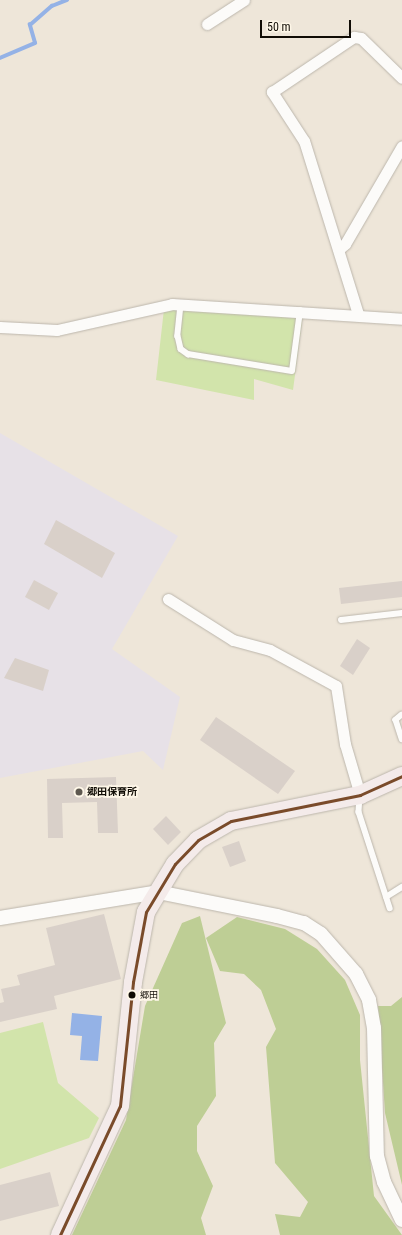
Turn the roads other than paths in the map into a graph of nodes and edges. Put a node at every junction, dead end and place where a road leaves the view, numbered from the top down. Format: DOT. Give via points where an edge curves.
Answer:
graph roads {
  1 [pos="244,0"];
  2 [pos="207,24"];
  3 [pos="402,78"];
  4 [pos="402,146"];
  5 [pos="339,249"];
  6 [pos="180,305"];
  7 [pos="300,311"];
  8 [pos="358,314"];
  9 [pos="402,319"];
  10 [pos="0,327"];
  11 [pos="168,599"];
  12 [pos="402,613"];
  13 [pos="341,620"];
  14 [pos="402,716"];
  15 [pos="402,739"];
  16 [pos="402,776"];
  17 [pos="360,795"];
  18 [pos="402,887"];
  19 [pos="158,892"];
  20 [pos="386,897"];
  21 [pos="390,908"];
  22 [pos="0,918"];
  23 [pos="402,1220"];
  24 [pos="60,1235"];
  1 -- 2 [label="street"];
  3 -- 5 [label="street" via="361,38 354,37 272,92 304,141"];
  4 -- 5 [label="street" via="345,244"];
  5 -- 8 [label="street"];
  6 -- 7 [label="street"];
  6 -- 7 [label="lane" via="178,336 181,349 188,354 292,371"];
  6 -- 10 [label="street" via="131,312 57,330"];
  7 -- 8 [label="street"];
  8 -- 9 [label="street"];
  11 -- 17 [label="street" via="233,640 270,650 336,686 345,744"];
  12 -- 13 [label="lane"];
  14 -- 15 [label="lane" via="396,720"];
  16 -- 17 [label="main road"];
  17 -- 19 [label="main road" via="231,821 198,840 175,864"];
  17 -- 20 [label="lane" via="359,812"];
  18 -- 20 [label="lane"];
  19 -- 22 [label="street"];
  19 -- 23 [label="street" via="304,923 321,934 356,974 368,1000 374,1028 377,1156 384,1182"];
  19 -- 24 [label="main road" via="146,912 133,982 120,1106"];
  20 -- 21 [label="lane"];
}
